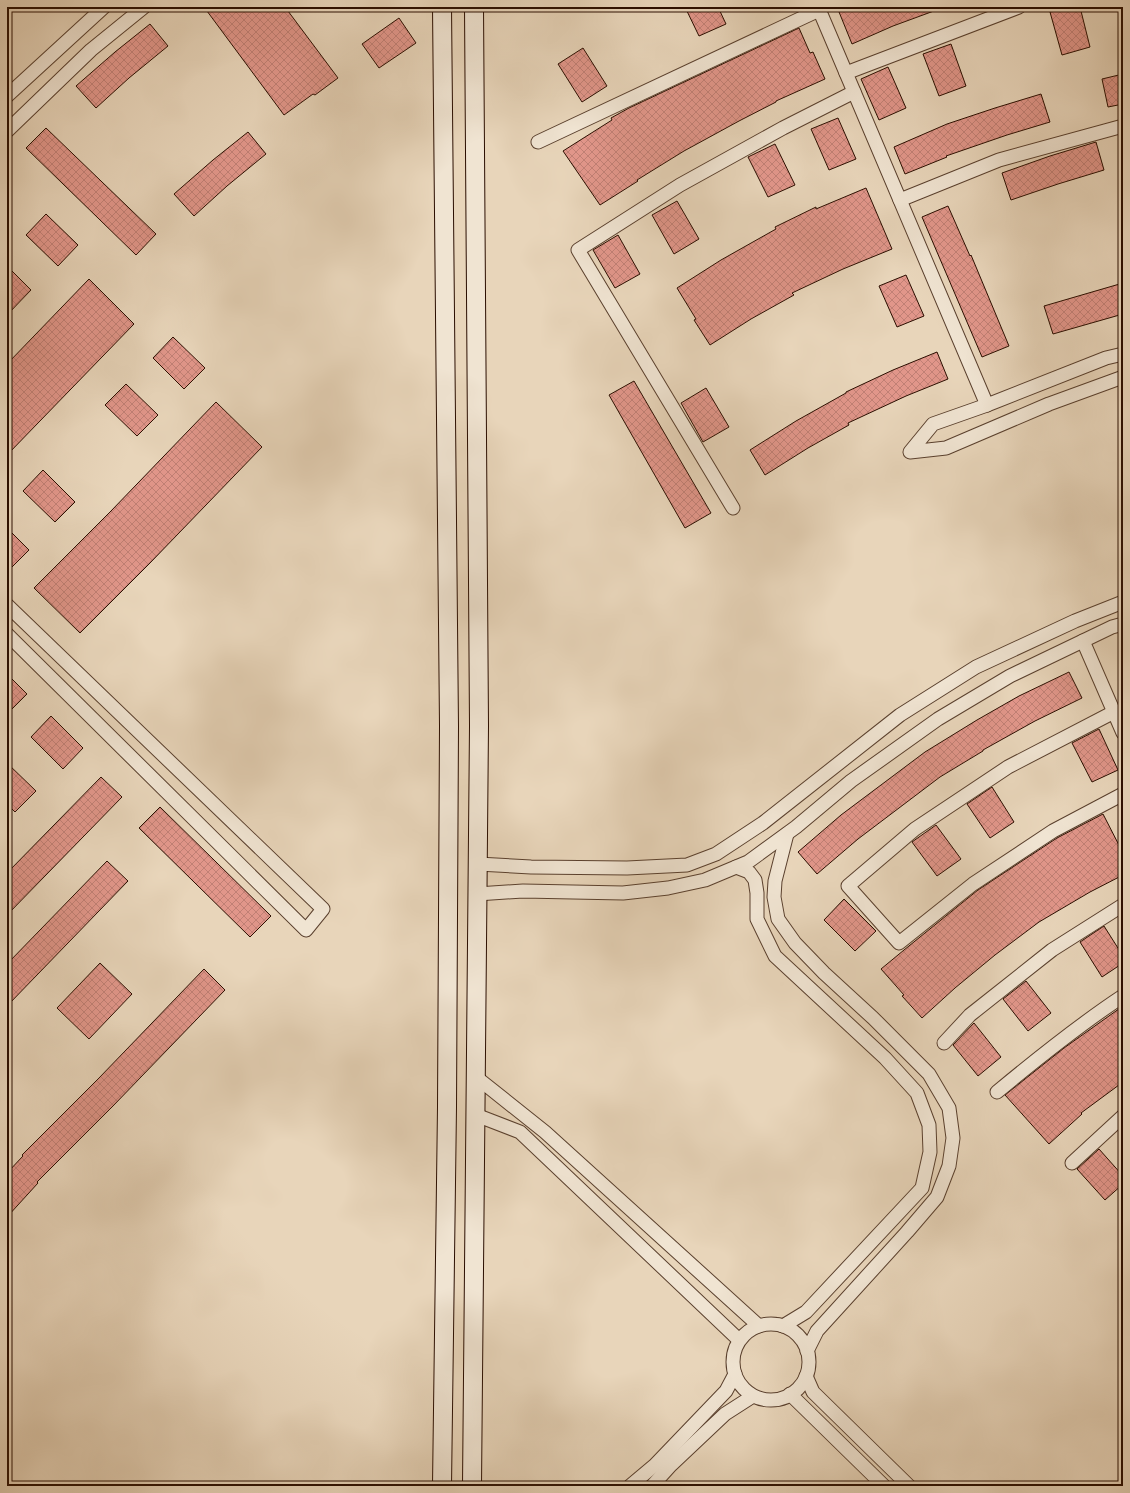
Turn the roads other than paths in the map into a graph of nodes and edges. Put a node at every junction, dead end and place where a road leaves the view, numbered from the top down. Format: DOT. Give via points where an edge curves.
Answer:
graph roads {
  1 [pos="104,7"];
  2 [pos="144,7"];
  3 [pos="442,7"];
  4 [pos="474,7"];
  5 [pos="1018,7"];
  6 [pos="819,8"];
  7 [pos="846,73"];
  8 [pos="854,92"];
  9 [pos="7,96"];
  10 [pos="1123,126"];
  11 [pos="7,131"];
  12 [pos="538,142"];
  13 [pos="900,200"];
  14 [pos="1123,354"];
  15 [pos="1123,377"];
  16 [pos="987,405"];
  17 [pos="733,508"];
  18 [pos="1123,602"];
  19 [pos="7,605"];
  20 [pos="1123,624"];
  21 [pos="7,634"];
  22 [pos="1082,641"];
  23 [pos="1114,712"];
  24 [pos="1123,733"];
  25 [pos="1123,794"];
  26 [pos="787,834"];
  27 [pos="478,864"];
  28 [pos="736,867"];
  29 [pos="478,894"];
  30 [pos="1123,905"];
  31 [pos="1123,996"];
  32 [pos="944,1043"];
  33 [pos="476,1077"];
  34 [pos="997,1092"];
  35 [pos="476,1115"];
  36 [pos="1123,1116"];
  37 [pos="1072,1163"];
  38 [pos="759,1326"];
  39 [pos="783,1326"];
  40 [pos="739,1340"];
  41 [pos="807,1352"];
  42 [pos="735,1374"];
  43 [pos="806,1376"];
  44 [pos="790,1394"];
  45 [pos="753,1396"];
  46 [pos="442,1486"];
  47 [pos="472,1486"];
  48 [pos="630,1486"];
  49 [pos="652,1486"];
  50 [pos="884,1486"];
  51 [pos="909,1486"];
  1 -- 9 [label="street"];
  2 -- 11 [label="street" via="91,50"];
  3 -- 46 [label="main road" via="449,734"];
  4 -- 27 [label="main road"];
  5 -- 7 [label="street"];
  6 -- 7 [label="street"];
  6 -- 12 [label="street"];
  7 -- 8 [label="street"];
  8 -- 13 [label="street"];
  8 -- 17 [label="street" via="680,185 578,250"];
  10 -- 13 [label="street" via="999,160"];
  13 -- 16 [label="street"];
  14 -- 16 [label="street" via="1106,358"];
  15 -- 16 [label="street" via="1050,404 946,448 910,452 933,424"];
  18 -- 27 [label="street" via="976,666 900,715 763,823 716,854 687,865 627,868"];
  19 -- 21 [label="street" via="323,909 306,930"];
  20 -- 22 [label="street"];
  22 -- 23 [label="street"];
  22 -- 26 [label="street" via="1010,676 938,719 851,781"];
  23 -- 24 [label="street"];
  23 -- 25 [label="street" via="1008,767 915,829 848,886 899,943 980,879 1053,831"];
  26 -- 28 [label="street" via="748,862"];
  26 -- 41 [label="street" via="775,881 774,897 778,919 794,943 929,1074 949,1108 953,1138 949,1166 937,1197 817,1331"];
  27 -- 29 [label="main road"];
  28 -- 29 [label="street" via="705,880 668,888 623,893 523,891"];
  28 -- 39 [label="street" via="749,872 755,880 757,919 775,956 885,1058 918,1093 929,1125 930,1152 922,1188 806,1312"];
  29 -- 33 [label="main road"];
  30 -- 32 [label="street" via="1052,950 970,1015"];
  31 -- 34 [label="street" via="1052,1047"];
  33 -- 35 [label="main road"];
  33 -- 38 [label="street" via="545,1132"];
  35 -- 40 [label="street" via="520,1132"];
  35 -- 47 [label="main road"];
  36 -- 37 [label="street"];
  38 -- 39 [label="street"];
  38 -- 40 [label="street"];
  39 -- 41 [label="street" via="802,1340"];
  40 -- 42 [label="street" via="734,1352"];
  41 -- 43 [label="street" via="809,1364"];
  42 -- 45 [label="street" via="743,1388"];
  42 -- 48 [label="street" via="726,1391 655,1465"];
  43 -- 44 [label="street" via="800,1386"];
  43 -- 51 [label="street" via="813,1392"];
  44 -- 45 [label="street" via="778,1399 765,1400"];
  44 -- 50 [label="street"];
  45 -- 49 [label="street" via="725,1414"];
}
